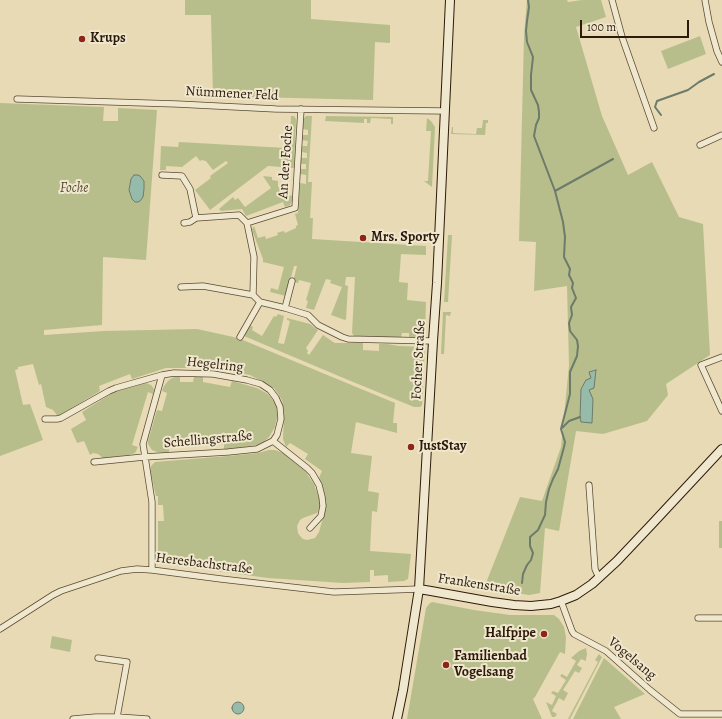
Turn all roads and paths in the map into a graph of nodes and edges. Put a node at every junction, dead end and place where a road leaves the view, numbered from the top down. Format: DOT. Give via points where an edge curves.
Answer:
graph roads {
  1 [pos="450,0"];
  2 [pos="612,0"];
  3 [pos="704,0"];
  4 [pos="722,62"];
  5 [pos="17,99"];
  6 [pos="301,109"];
  7 [pos="446,111"];
  8 [pos="654,128"];
  9 [pos="722,135"];
  10 [pos="700,145"];
  11 [pos="162,175"];
  12 [pos="196,218"];
  13 [pos="184,223"];
  14 [pos="247,223"];
  15 [pos="292,281"];
  16 [pos="180,287"];
  17 [pos="253,295"];
  18 [pos="260,302"];
  19 [pos="285,308"];
  20 [pos="240,337"];
  21 [pos="433,341"];
  22 [pos="722,357"];
  23 [pos="162,375"];
  24 [pos="722,411"];
  25 [pos="45,419"];
  26 [pos="273,441"];
  27 [pos="722,449"];
  28 [pos="144,457"];
  29 [pos="94,462"];
  30 [pos="589,485"];
  31 [pos="310,528"];
  32 [pos="152,570"];
  33 [pos="599,578"];
  34 [pos="419,589"];
  35 [pos="561,601"];
  36 [pos="698,618"];
  37 [pos="722,618"];
  38 [pos="0,628"];
  39 [pos="98,658"];
  40 [pos="680,714"];
  41 [pos="722,714"];
  42 [pos="117,717"];
  43 [pos="96,718"];
  44 [pos="73,719"];
  45 [pos="147,719"];
  46 [pos="398,719"];
  47 [pos="686,719"];
  1 -- 7 [label="main road, Focher Straße"];
  2 -- 8 [label="street" via="624,43"];
  3 -- 4 [label="street"];
  5 -- 6 [label="street, Nümmener Feld"];
  6 -- 7 [label="street, Nümmener Feld"];
  6 -- 14 [label="street, An der Foche" via="294,208"];
  7 -- 21 [label="main road, Focher Straße"];
  9 -- 10 [label="street"];
  11 -- 12 [label="street" via="182,176 190,189"];
  12 -- 13 [label="street"];
  12 -- 14 [label="street" via="239,215"];
  14 -- 17 [label="street" via="254,257"];
  15 -- 19 [label="street"];
  16 -- 17 [label="street" via="203,286"];
  17 -- 18 [label="street"];
  18 -- 19 [label="street"];
  18 -- 20 [label="street"];
  19 -- 21 [label="street" via="308,315 318,325 348,339"];
  21 -- 34 [label="main road, Focher Straße"];
  22 -- 24 [label="street" via="701,365"];
  23 -- 25 [label="street, Hegelring" via="108,391 60,418"];
  23 -- 26 [label="street, Hegelring" via="213,374 260,384 270,390 280,407 281,420"];
  23 -- 28 [label="street" via="143,444"];
  26 -- 28 [label="street, Schellingstraße" via="257,449"];
  26 -- 31 [label="street" via="308,468 320,488 323,502 321,516"];
  27 -- 33 [label="main road, Frankenstraße"];
  28 -- 29 [label="street, Schellingstraße"];
  28 -- 32 [label="street" via="152,502"];
  30 -- 33 [label="street" via="595,569"];
  32 -- 34 [label="street, Heresbachstraße" via="334,592"];
  32 -- 38 [label="street, Heresbachstraße" via="126,570 61,591"];
  33 -- 35 [label="main road, Frankenstraße" via="576,595"];
  34 -- 35 [label="main road, Frankenstraße" via="514,605 530,606"];
  34 -- 46 [label="main road, Focher Straße"];
  35 -- 40 [label="street, Vogelsang" via="574,634 606,651"];
  36 -- 37 [label="street"];
  39 -- 42 [label="street" via="127,662"];
  40 -- 41 [label="street"];
  40 -- 47 [label="street, Vogelsang"];
  42 -- 43 [label="street"];
  42 -- 45 [label="street"];
  43 -- 44 [label="street"];
}
